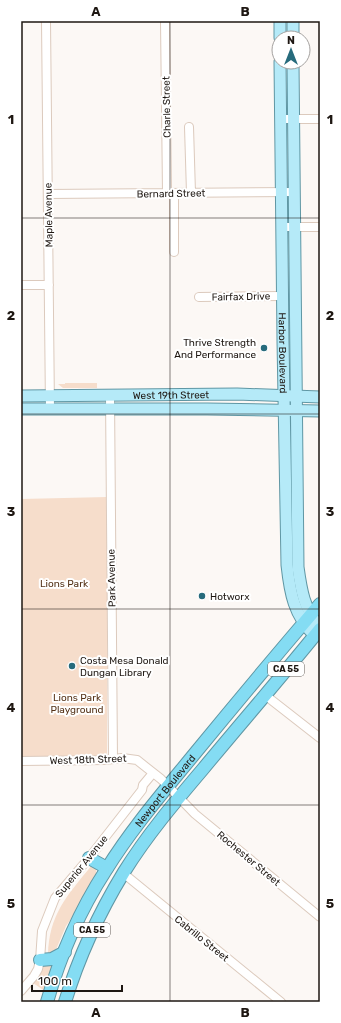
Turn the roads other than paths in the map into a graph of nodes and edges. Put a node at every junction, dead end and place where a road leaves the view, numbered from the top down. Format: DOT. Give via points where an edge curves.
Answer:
graph roads {
  1 [pos="46,21"];
  2 [pos="165,21"];
  3 [pos="280,70"];
  4 [pos="293,70"];
  5 [pos="320,118"];
  6 [pos="281,119"];
  7 [pos="294,119"];
  8 [pos="190,127"];
  9 [pos="282,192"];
  10 [pos="295,192"];
  11 [pos="170,193"];
  12 [pos="191,193"];
  13 [pos="48,194"];
  14 [pos="282,227"];
  15 [pos="295,227"];
  16 [pos="320,227"];
  17 [pos="174,252"];
  18 [pos="21,285"];
  19 [pos="49,285"];
  20 [pos="282,296"];
  21 [pos="199,297"];
  22 [pos="284,395"];
  23 [pos="296,395"];
  24 [pos="21,396"];
  25 [pos="50,396"];
  26 [pos="110,396"];
  27 [pos="320,396"];
  28 [pos="21,409"];
  29 [pos="50,410"];
  30 [pos="110,410"];
  31 [pos="284,411"];
  32 [pos="296,412"];
  33 [pos="320,412"];
  34 [pos="320,604"];
  35 [pos="307,619"];
  36 [pos="318,630"];
  37 [pos="265,695"];
  38 [pos="320,726"];
  39 [pos="317,735"];
  40 [pos="113,759"];
  41 [pos="21,761"];
  42 [pos="153,773"];
  43 [pos="168,787"];
  44 [pos="179,798"];
  45 [pos="89,858"];
  46 [pos="107,868"];
  47 [pos="123,873"];
  48 [pos="320,917"];
  49 [pos="65,952"];
  50 [pos="40,960"];
  51 [pos="21,990"];
  52 [pos="47,1002"];
  53 [pos="65,1002"];
  54 [pos="281,1002"];
  1 -- 13 [label="street, Maple Avenue"];
  2 -- 11 [label="street, Charle Street"];
  3 -- 6 [label="main road, Harbor Boulevard"];
  4 -- 7 [label="main road, Harbor Boulevard"];
  5 -- 7 [label="street"];
  6 -- 7 [label="street"];
  6 -- 9 [label="main road, Harbor Boulevard"];
  7 -- 10 [label="main road, Harbor Boulevard"];
  8 -- 12 [label="street"];
  9 -- 10 [label="street, Bernard Street"];
  9 -- 12 [label="street, Bernard Street"];
  9 -- 14 [label="main road, Harbor Boulevard"];
  10 -- 15 [label="main road, Harbor Boulevard"];
  11 -- 12 [label="street, Bernard Street"];
  11 -- 13 [label="street, Bernard Street"];
  11 -- 17 [label="street, Charle Street"];
  13 -- 19 [label="street, Maple Avenue"];
  14 -- 15 [label="street"];
  14 -- 20 [label="main road, Harbor Boulevard"];
  15 -- 16 [label="street"];
  15 -- 23 [label="main road, Harbor Boulevard"];
  18 -- 19 [label="street"];
  19 -- 25 [label="street, Maple Avenue"];
  20 -- 21 [label="street, Fairfax Drive"];
  20 -- 22 [label="main road, Harbor Boulevard"];
  22 -- 23 [label="main road, West 19th Street"];
  22 -- 26 [label="main road, West 19th Street"];
  22 -- 31 [label="main road, Harbor Boulevard"];
  23 -- 27 [label="main road, West 19th Street"];
  23 -- 32 [label="main road, Harbor Boulevard"];
  24 -- 25 [label="main road, West 19th Street"];
  25 -- 26 [label="main road, West 19th Street"];
  25 -- 29 [label="street, Maple Avenue"];
  26 -- 30 [label="street, Park Avenue"];
  28 -- 29 [label="main road, West 19th Street"];
  29 -- 30 [label="main road, West 19th Street"];
  30 -- 31 [label="main road, West 19th Street"];
  30 -- 40 [label="street, Park Avenue"];
  31 -- 32 [label="main road, West 19th Street"];
  31 -- 35 [label="main road, Harbor Boulevard" via="287,565 296,610"];
  32 -- 33 [label="main road, West 19th Street"];
  32 -- 35 [label="main road, Harbor Boulevard" via="298,567"];
  34 -- 35 [label="highway, Newport Boulevard / CA 55"];
  35 -- 36 [label="main road, Harbor Boulevard"];
  35 -- 43 [label="highway, Newport Boulevard / CA 55"];
  36 -- 37 [label="highway, Newport Boulevard / CA 55"];
  37 -- 39 [label="street"];
  37 -- 44 [label="highway, Newport Boulevard / CA 55"];
  38 -- 39 [label="street"];
  40 -- 41 [label="street, West 18th Street"];
  40 -- 42 [label="street, West 18th Street" via="133,759 141,762"];
  42 -- 43 [label="street, West 18th Street"];
  42 -- 45 [label="street, Superior Avenue"];
  43 -- 44 [label="street, Rochester Street"];
  43 -- 46 [label="highway, Newport Boulevard / CA 55"];
  44 -- 47 [label="highway, Newport Boulevard / CA 55"];
  44 -- 48 [label="street, Rochester Street"];
  45 -- 46 [label="highway"];
  45 -- 50 [label="street, Superior Avenue" via="50,909 42,931"];
  46 -- 49 [label="highway, Newport Boulevard / CA 55" via="83,910"];
  47 -- 53 [label="highway, Newport Boulevard / CA 55" via="99,916"];
  47 -- 54 [label="street, Cabrillo Street"];
  49 -- 50 [label="highway"];
  49 -- 52 [label="highway, Newport Boulevard / CA 55"];
  50 -- 51 [label="street, Superior Avenue" via="34,976"];
}
